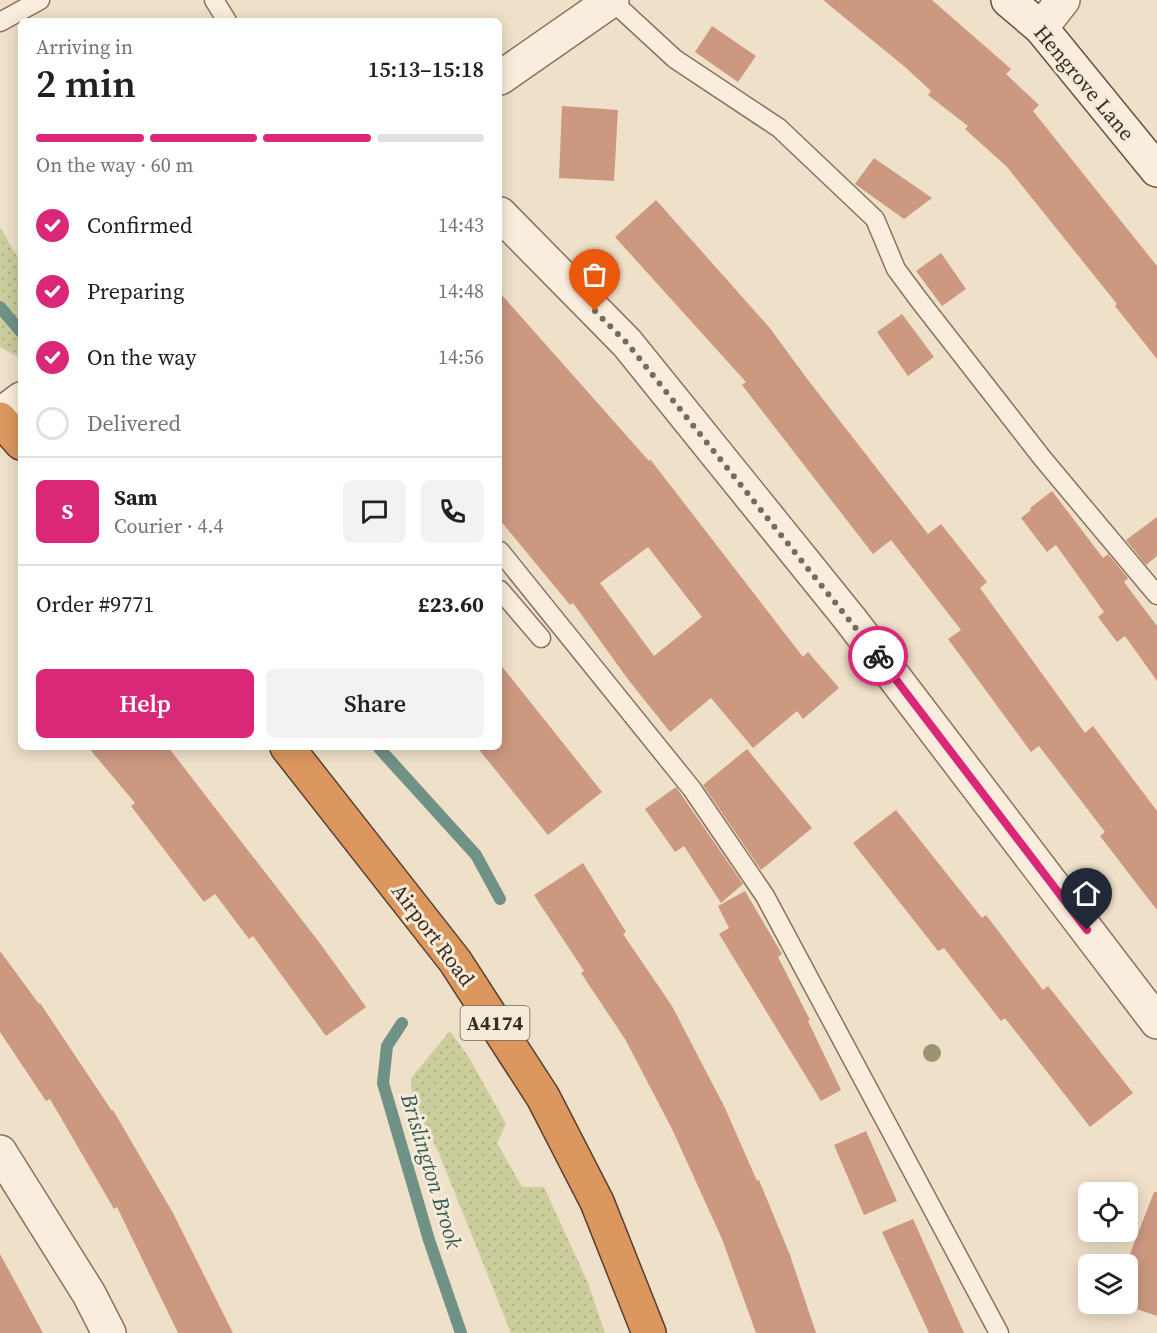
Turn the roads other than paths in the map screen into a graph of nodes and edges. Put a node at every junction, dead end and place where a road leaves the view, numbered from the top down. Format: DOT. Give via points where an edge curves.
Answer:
graph roads {
  1 [pos="40,0"];
  2 [pos="213,0"];
  3 [pos="1008,0"];
  4 [pos="1063,0"];
  5 [pos="606,2"];
  6 [pos="225,18"];
  7 [pos="0,22"];
  8 [pos="1041,28"];
  9 [pos="502,77"];
  10 [pos="1157,170"];
  11 [pos="502,216"];
  12 [pos="18,401"];
  13 [pos="0,415"];
  14 [pos="0,419"];
  15 [pos="18,440"];
  16 [pos="502,553"];
  17 [pos="502,592"];
  18 [pos="1157,595"];
  19 [pos="541,638"];
  20 [pos="289,750"];
  21 [pos="1157,1022"];
  22 [pos="0,1152"];
  23 [pos="109,1333"];
  24 [pos="649,1333"];
  25 [pos="999,1333"];
  1 -- 7 [label="lane"];
  2 -- 6 [label="lane"];
  3 -- 8 [label="street, Hengrove Lane"];
  4 -- 8 [label="street"];
  5 -- 9 [label="street"];
  5 -- 18 [label="lane" via="675,59 779,128 875,219 896,269 919,300 1043,459"];
  8 -- 10 [label="street, Hengrove Lane"];
  11 -- 21 [label="street" via="627,343 850,619"];
  12 -- 13 [label="street"];
  14 -- 15 [label="highway"];
  16 -- 25 [label="lane" via="692,789 765,896"];
  17 -- 19 [label="lane"];
  20 -- 24 [label="highway, Airport Road / A4174" via="455,961 543,1097 597,1202"];
  22 -- 23 [label="street"];
}
